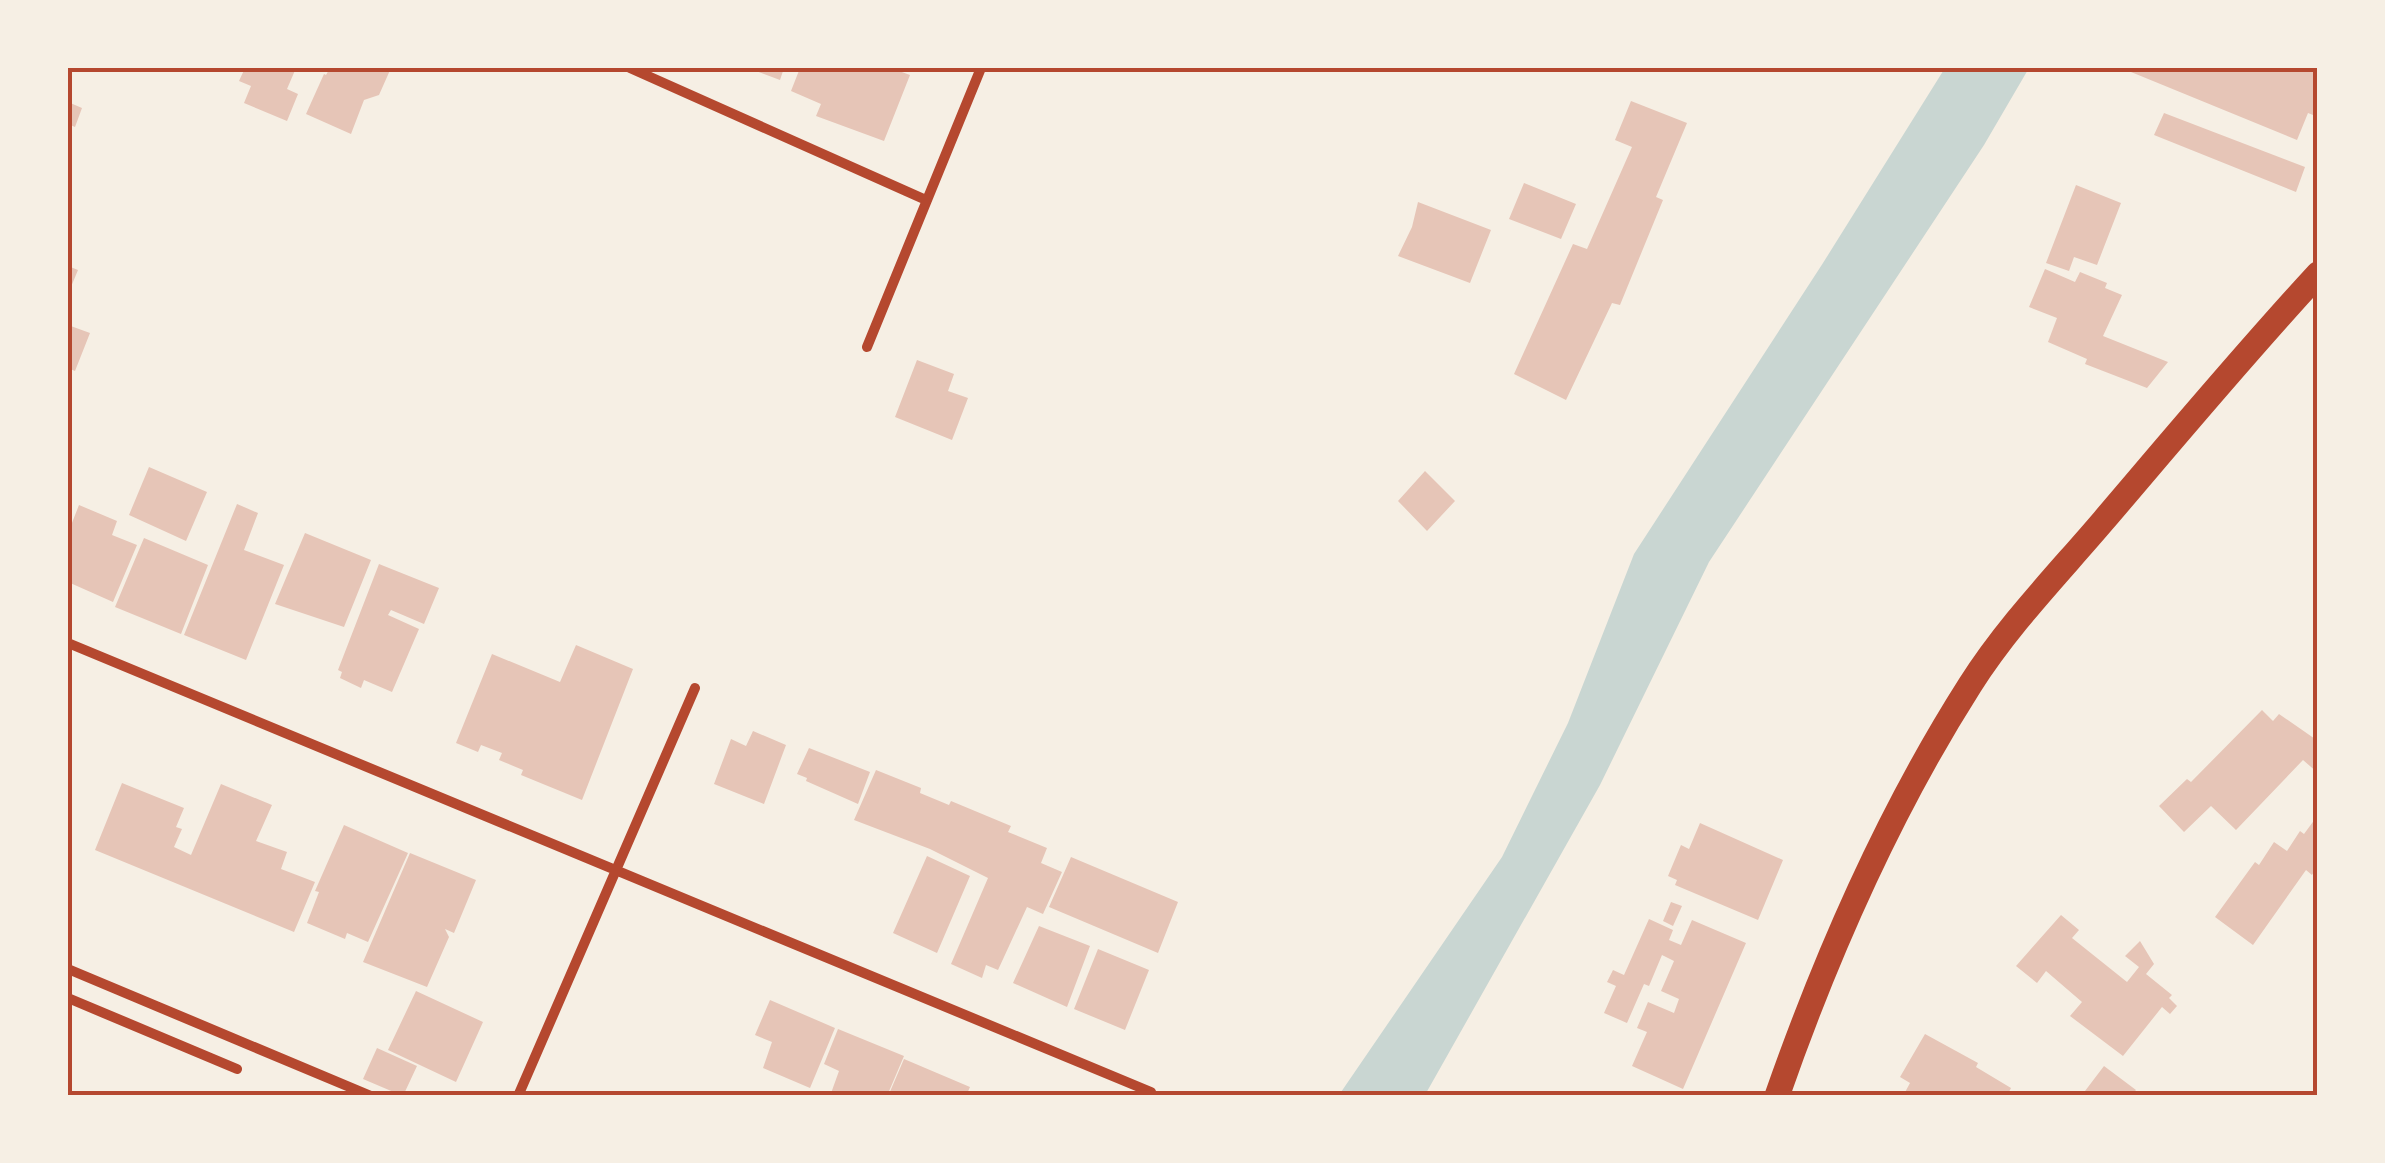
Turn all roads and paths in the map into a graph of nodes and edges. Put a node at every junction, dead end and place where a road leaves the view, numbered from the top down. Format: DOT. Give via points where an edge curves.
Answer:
graph roads {
  1 [pos="630,68"];
  2 [pos="981,68"];
  3 [pos="926,200"];
  4 [pos="2318,274"];
  5 [pos="867,347"];
  6 [pos="68,644"];
  7 [pos="695,688"];
  8 [pos="616,869"];
  9 [pos="68,970"];
  10 [pos="68,998"];
  11 [pos="237,1069"];
  12 [pos="1151,1092"];
  13 [pos="372,1096"];
  14 [pos="518,1096"];
  15 [pos="1777,1096"];
  1 -- 3 [label="street"];
  2 -- 3 [label="street"];
  3 -- 5 [label="street"];
  4 -- 15 [label="main road" via="2019,618 1971,683 1859,891"];
  6 -- 8 [label="street"];
  7 -- 8 [label="street"];
  8 -- 12 [label="street"];
  8 -- 14 [label="street"];
  9 -- 13 [label="street"];
  10 -- 11 [label="street"];
}
